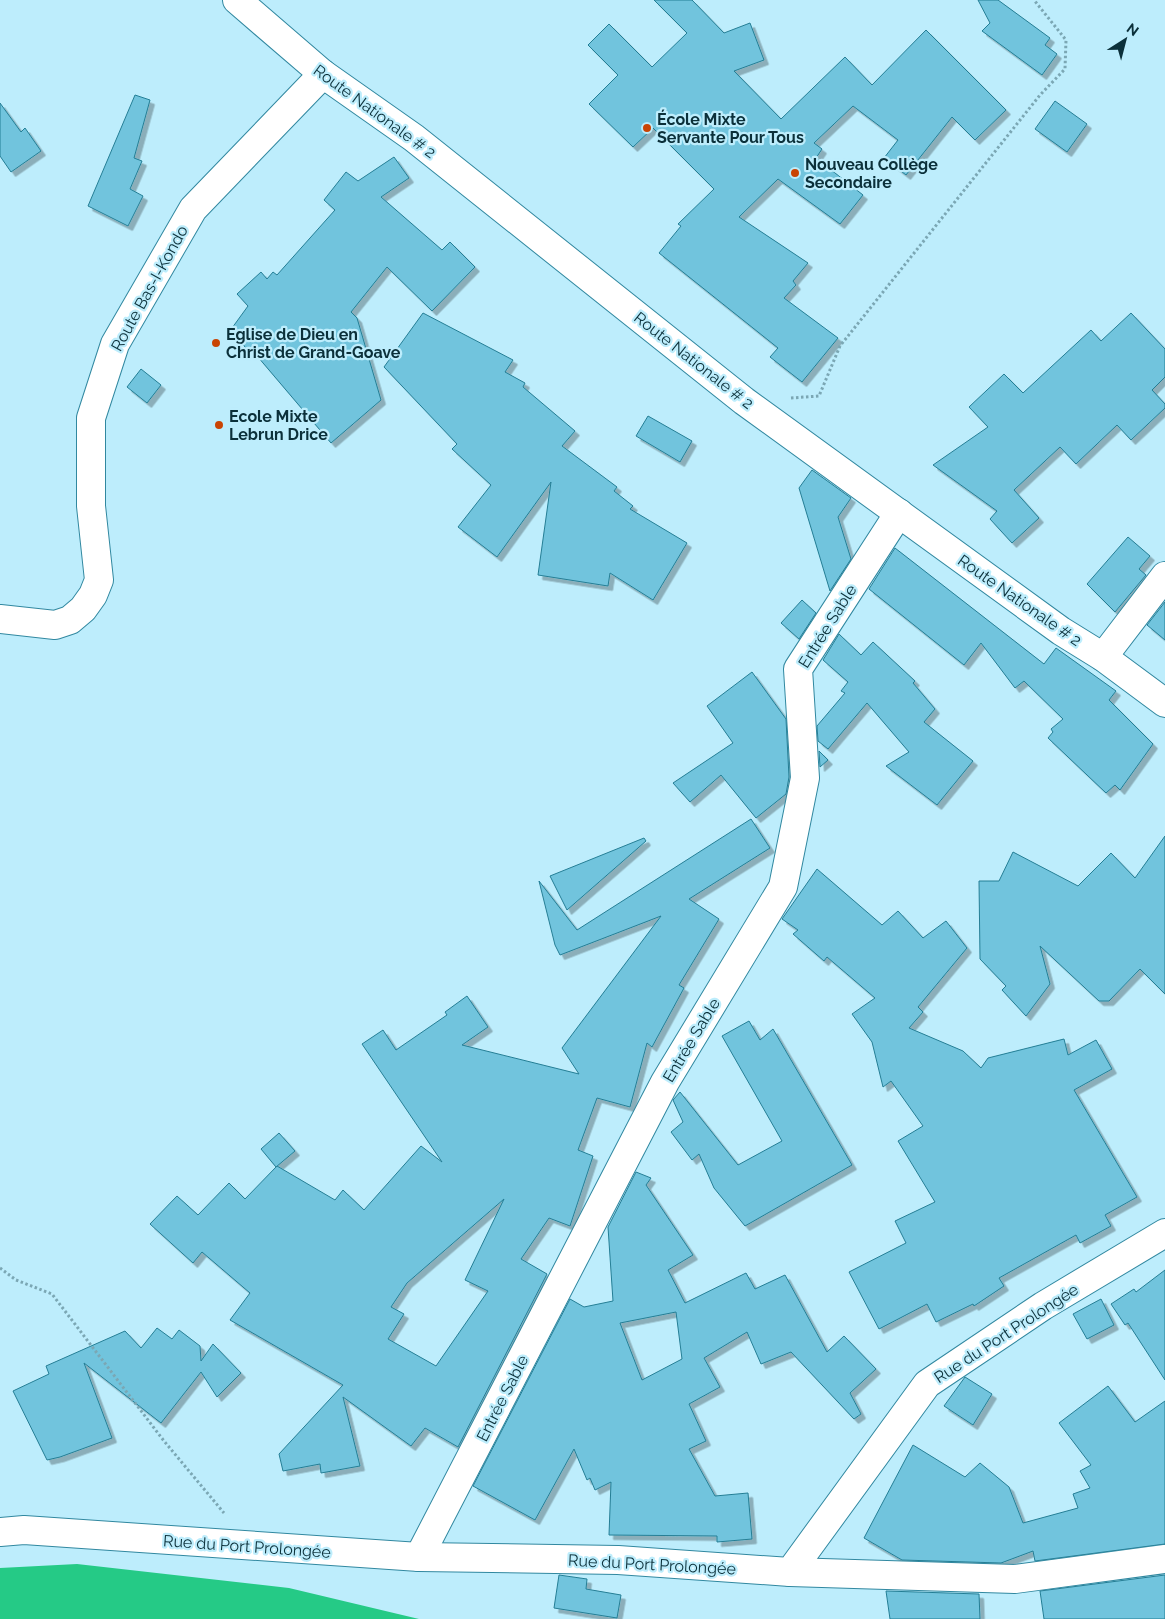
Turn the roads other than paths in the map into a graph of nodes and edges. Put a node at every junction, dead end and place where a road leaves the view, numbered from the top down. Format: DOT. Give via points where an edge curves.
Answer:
graph roads {
  1 [pos="237,0"];
  2 [pos="323,74"];
  3 [pos="899,513"];
  4 [pos="1165,576"];
  5 [pos="0,619"];
  6 [pos="1103,657"];
  7 [pos="1165,703"];
  8 [pos="1165,1233"];
  9 [pos="0,1532"];
  10 [pos="419,1557"];
  11 [pos="1165,1558"];
  12 [pos="790,1572"];
  1 -- 2 [label="street, Route Nationale # 2"];
  2 -- 3 [label="street, Route Nationale # 2" via="414,138 744,401"];
  2 -- 5 [label="street, Route Bas-I-Kondo" via="193,209 116,344 91,418 91,506 99,580 93,595 70,620 55,625"];
  3 -- 6 [label="street, Route Nationale # 2" via="1061,631"];
  3 -- 10 [label="street, Entrée Sable" via="798,669 805,778 783,888 665,1082"];
  4 -- 6 [label="street"];
  6 -- 7 [label="street, Route Nationale # 2"];
  8 -- 12 [label="street, Rue du Port Prolongée" via="1043,1306 927,1384"];
  9 -- 10 [label="street, Rue du Port Prolongée" via="24,1530"];
  10 -- 12 [label="street, Rue du Port Prolongée" via="618,1560"];
  11 -- 12 [label="street" via="1015,1579"];
}
